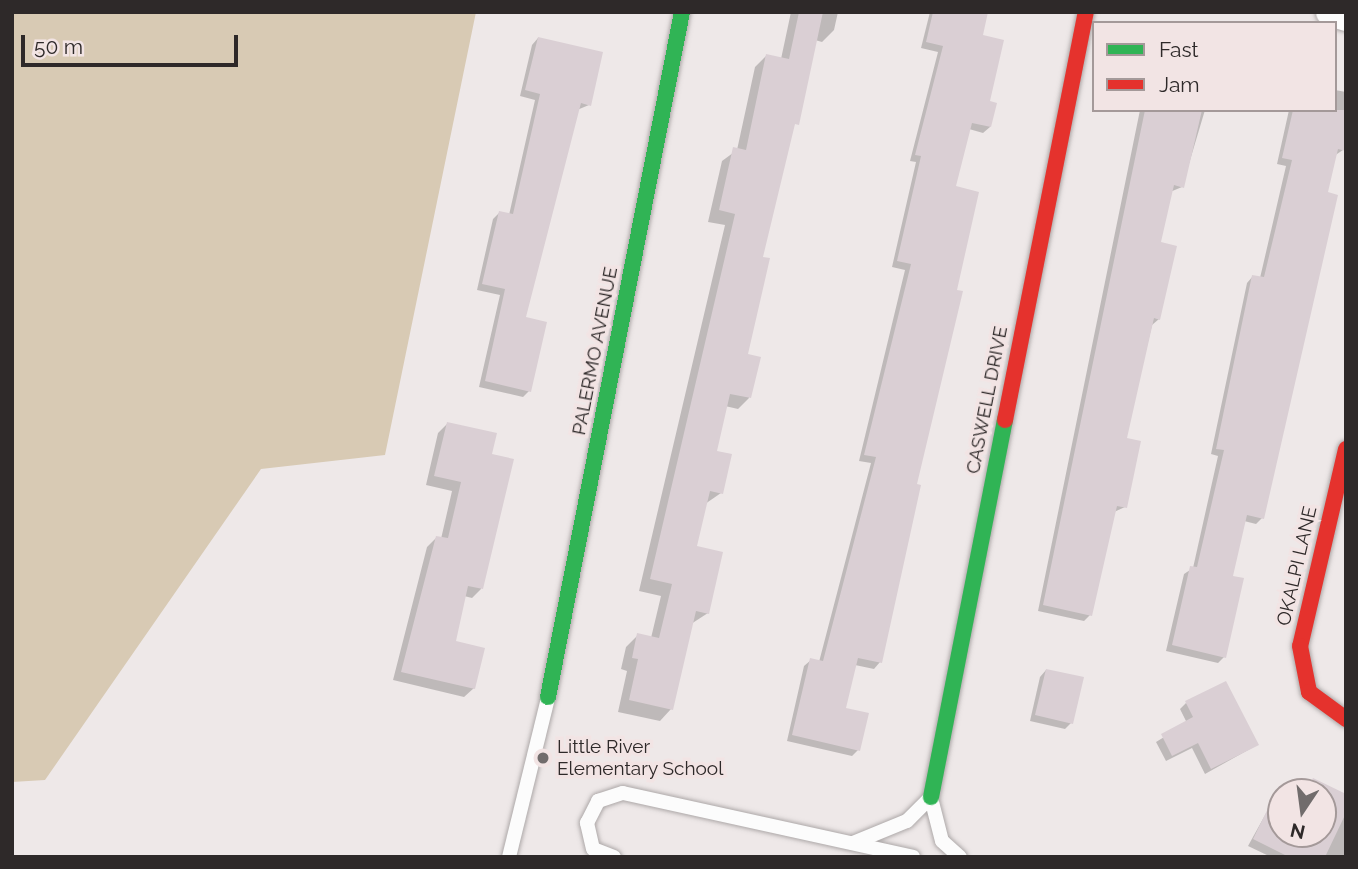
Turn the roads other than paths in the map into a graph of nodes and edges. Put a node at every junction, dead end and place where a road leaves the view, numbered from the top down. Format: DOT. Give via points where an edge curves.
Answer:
graph roads {
  1 [pos="682,12"];
  2 [pos="1086,12"];
  3 [pos="1331,12"];
  4 [pos="1346,17"];
  5 [pos="1346,449"];
  6 [pos="548,697"];
  7 [pos="1346,719"];
  8 [pos="931,797"];
  9 [pos="852,843"];
  10 [pos="509,857"];
  11 [pos="614,857"];
  12 [pos="913,857"];
  13 [pos="960,857"];
  1 -- 6 [label="street, PALERMO AVENUE"];
  2 -- 8 [label="street, CASWELL DRIVE"];
  3 -- 4 [label="street"];
  5 -- 7 [label="street, OKALPI LANE" via="1300,646 1308,692"];
  6 -- 10 [label="lane"];
  8 -- 9 [label="lane" via="907,821"];
  8 -- 13 [label="lane" via="942,841"];
  9 -- 11 [label="lane" via="623,793 598,802 587,823 593,849"];
  9 -- 12 [label="lane"];
}
